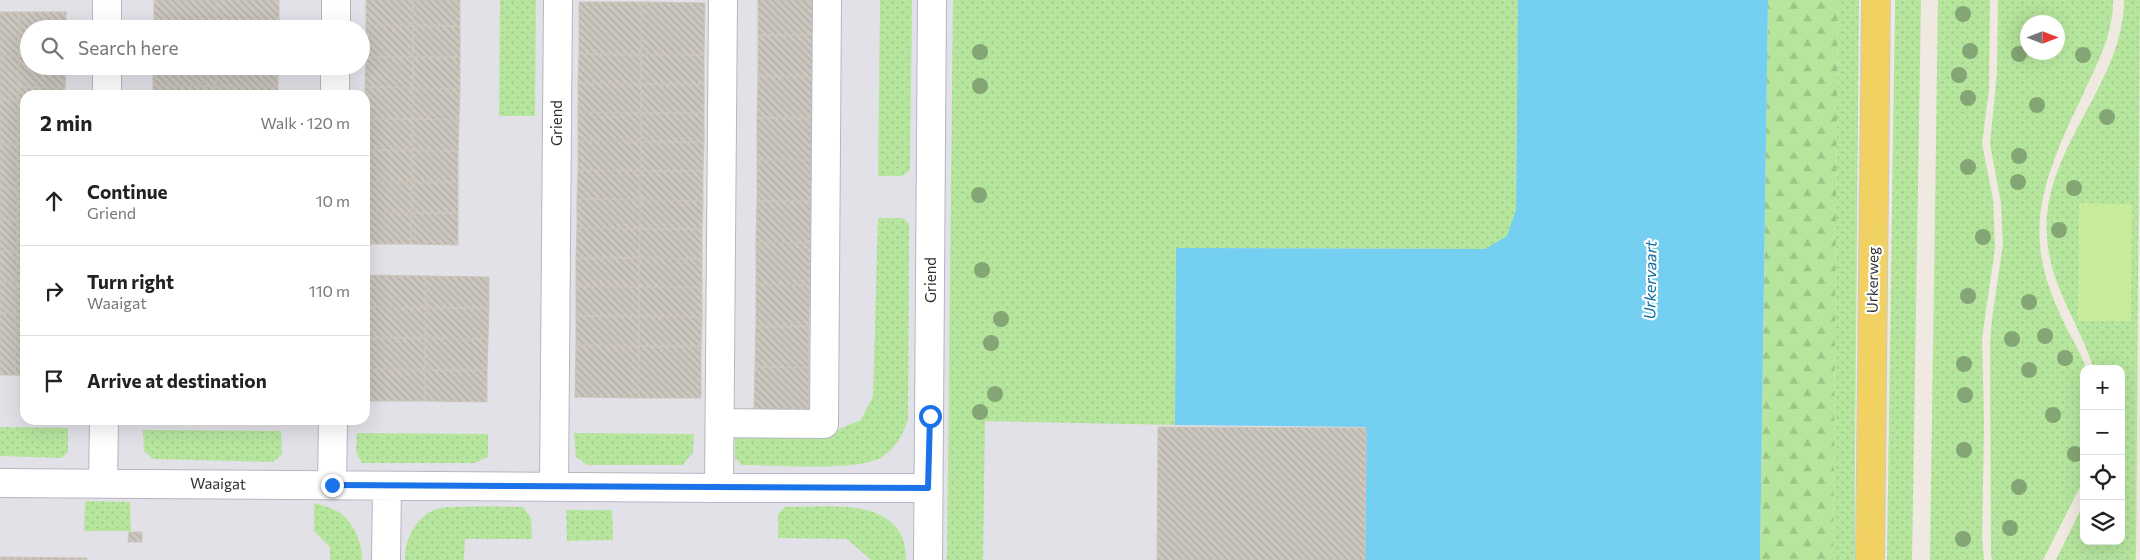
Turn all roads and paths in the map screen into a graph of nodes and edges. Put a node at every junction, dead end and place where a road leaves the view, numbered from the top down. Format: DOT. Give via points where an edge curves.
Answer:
graph roads {
  1 [pos="107,0"];
  2 [pos="336,0"];
  3 [pos="558,0"];
  4 [pos="723,0"];
  5 [pos="827,0"];
  6 [pos="932,0"];
  7 [pos="1876,0"];
  8 [pos="107,20"];
  9 [pos="336,20"];
  10 [pos="107,75"];
  11 [pos="336,75"];
  12 [pos="107,90"];
  13 [pos="335,90"];
  14 [pos="720,423"];
  15 [pos="104,425"];
  16 [pos="333,425"];
  17 [pos="0,483"];
  18 [pos="104,483"];
  19 [pos="332,485"];
  20 [pos="387,486"];
  21 [pos="554,487"];
  22 [pos="719,488"];
  23 [pos="928,488"];
  24 [pos="386,560"];
  25 [pos="928,560"];
  26 [pos="1870,560"];
  1 -- 8 [label="street"];
  2 -- 9 [label="street"];
  3 -- 21 [label="street, Griend"];
  4 -- 14 [label="street"];
  5 -- 14 [label="street" via="824,424"];
  6 -- 23 [label="street, Griend"];
  7 -- 26 [label="main road, Urkerweg"];
  10 -- 12 [label="street"];
  11 -- 13 [label="street"];
  14 -- 22 [label="street"];
  15 -- 18 [label="street"];
  16 -- 19 [label="street"];
  17 -- 18 [label="street, Waaigat"];
  18 -- 19 [label="street, Waaigat"];
  19 -- 20 [label="street, Waaigat"];
  20 -- 21 [label="street, Waaigat"];
  20 -- 24 [label="street"];
  21 -- 22 [label="street, Waaigat"];
  22 -- 23 [label="street, Waaigat"];
  23 -- 25 [label="street, Griend"];
}
